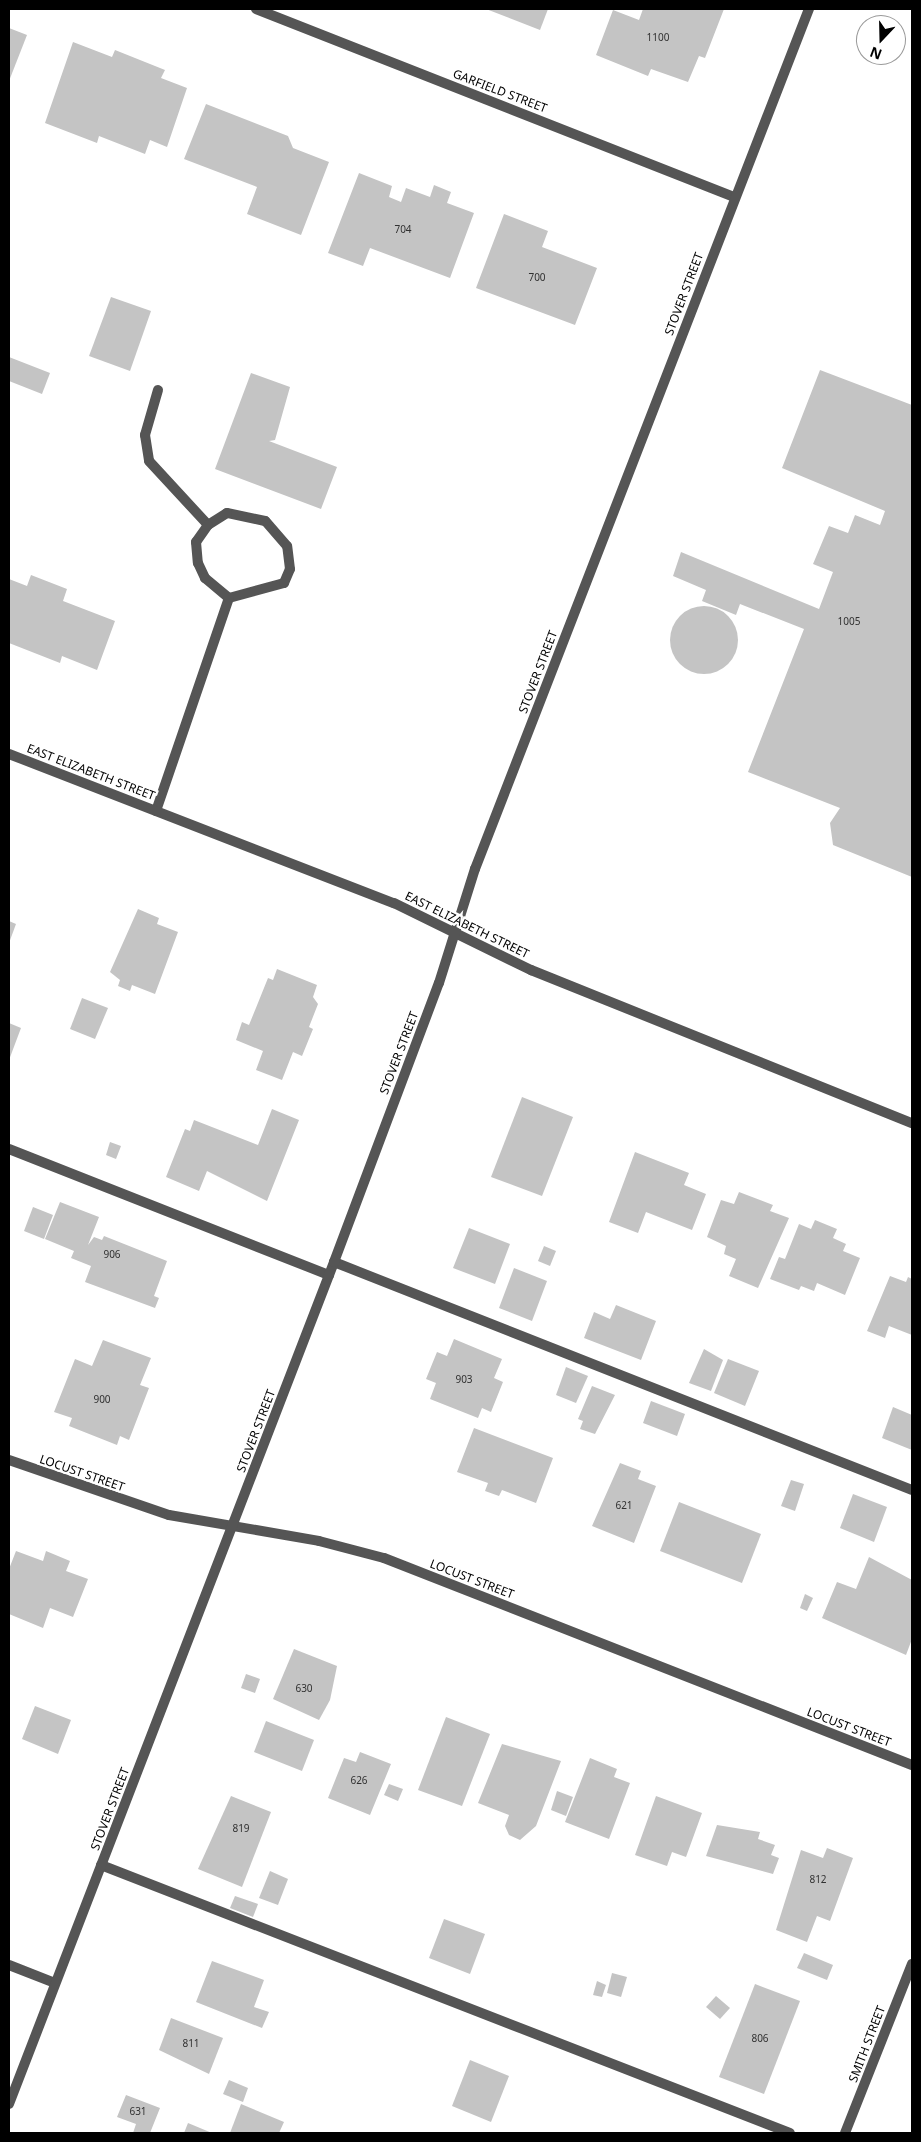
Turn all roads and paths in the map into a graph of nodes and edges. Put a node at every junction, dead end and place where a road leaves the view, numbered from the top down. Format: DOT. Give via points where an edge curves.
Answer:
graph roads {
  1 [pos="256,9"];
  2 [pos="809,9"];
  3 [pos="734,197"];
  4 [pos="158,390"];
  5 [pos="208,526"];
  6 [pos="229,598"];
  7 [pos="9,754"];
  8 [pos="156,811"];
  9 [pos="456,933"];
  10 [pos="912,1123"];
  11 [pos="9,1149"];
  12 [pos="334,1262"];
  13 [pos="329,1275"];
  14 [pos="9,1460"];
  15 [pos="912,1490"];
  16 [pos="233,1526"];
  17 [pos="912,1765"];
  18 [pos="101,1865"];
  19 [pos="912,1964"];
  20 [pos="9,1965"];
  21 [pos="55,1983"];
  22 [pos="9,2104"];
  23 [pos="790,2133"];
  24 [pos="846,2133"];
  1 -- 3 [label="street, GARFIELD STREET"];
  2 -- 3 [label="street, STOVER STREET"];
  3 -- 9 [label="street, STOVER STREET" via="476,869"];
  4 -- 5 [label="street" via="145,435 149,461"];
  5 -- 6 [label="street" via="196,542 198,563 205,578"];
  5 -- 6 [label="street" via="227,514 265,521 287,546 290,569 284,583"];
  6 -- 8 [label="street"];
  7 -- 8 [label="street, EAST ELIZABETH STREET"];
  8 -- 9 [label="street, EAST ELIZABETH STREET" via="394,903"];
  9 -- 10 [label="street, EAST ELIZABETH STREET" via="531,970"];
  9 -- 12 [label="street, STOVER STREET"];
  11 -- 13 [label="street"];
  12 -- 13 [label="street, STOVER STREET"];
  12 -- 15 [label="street"];
  13 -- 16 [label="street, STOVER STREET"];
  14 -- 16 [label="street, LOCUST STREET" via="169,1515"];
  16 -- 17 [label="street, LOCUST STREET" via="319,1541 384,1558"];
  16 -- 18 [label="street, STOVER STREET"];
  18 -- 21 [label="street, STOVER STREET"];
  18 -- 23 [label="street"];
  19 -- 24 [label="street, SMITH STREET"];
  20 -- 21 [label="street"];
  21 -- 22 [label="street, STOVER STREET"];
}
